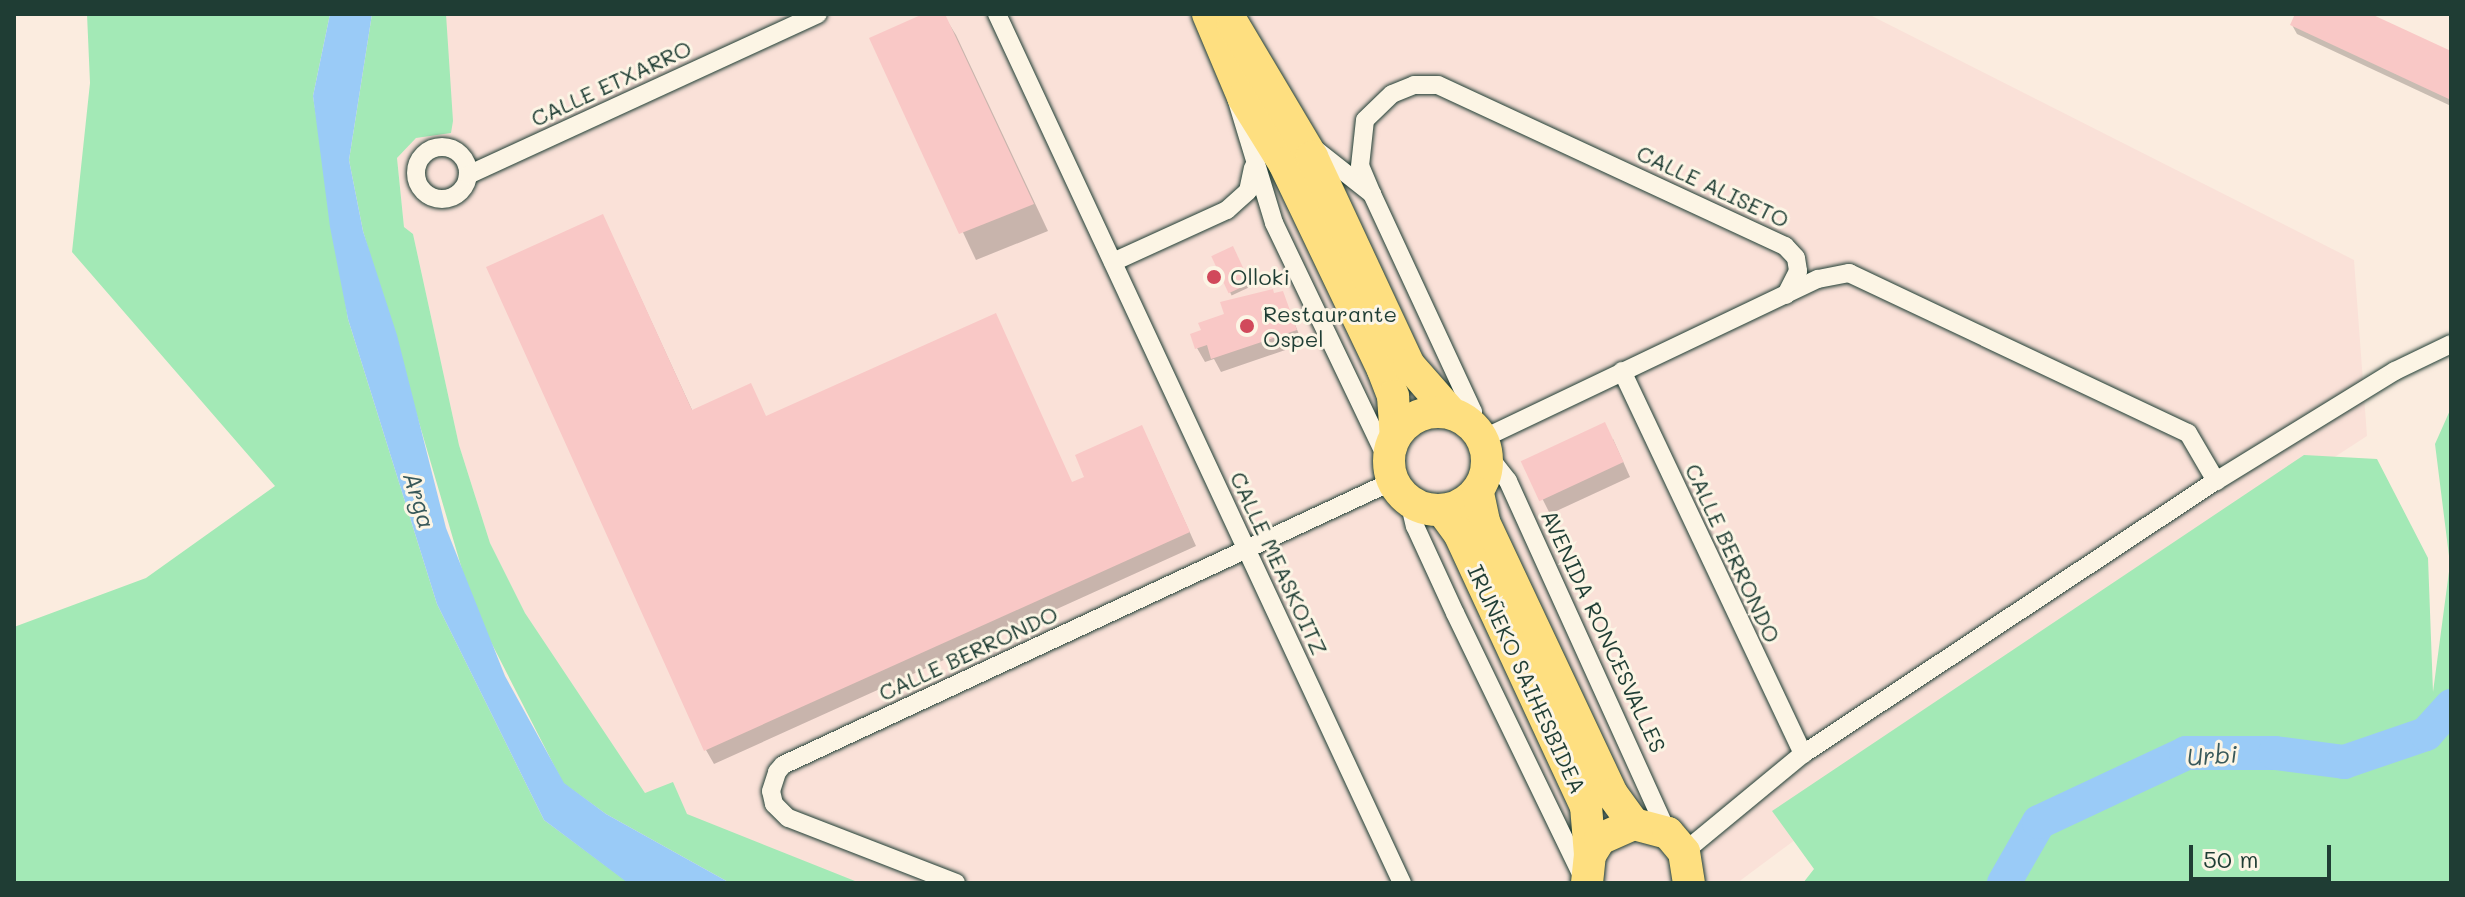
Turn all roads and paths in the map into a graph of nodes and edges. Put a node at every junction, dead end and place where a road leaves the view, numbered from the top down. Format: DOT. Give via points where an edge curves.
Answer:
graph roads {
  1 [pos="818,14"];
  2 [pos="997,14"];
  3 [pos="1208,14"];
  4 [pos="1229,14"];
  5 [pos="1230,66"];
  6 [pos="1300,137"];
  7 [pos="1253,164"];
  8 [pos="468,175"];
  9 [pos="1372,194"];
  10 [pos="1113,262"];
  11 [pos="1786,295"];
  12 [pos="2451,344"];
  13 [pos="1622,371"];
  14 [pos="1472,432"];
  15 [pos="1396,470"];
  16 [pos="2216,481"];
  17 [pos="1478,493"];
  18 [pos="1442,510"];
  19 [pos="1247,551"];
  20 [pos="1803,754"];
  21 [pos="1634,824"];
  22 [pos="1680,856"];
  23 [pos="1587,874"];
  24 [pos="956,883"];
  25 [pos="1402,883"];
  1 -- 8 [label="street, CALLE ETXARRO"];
  2 -- 10 [label="street, CALLE MEASKOITZ"];
  3 -- 5 [label="highway"];
  4 -- 6 [label="highway" via="1247,54"];
  5 -- 7 [label="street"];
  5 -- 15 [label="highway" via="1284,163 1383,370 1393,396"];
  6 -- 9 [label="street, AVENIDA RONCESVALLES"];
  6 -- 14 [label="highway" via="1409,365"];
  7 -- 10 [label="street" via="1248,191 1227,210"];
  7 -- 15 [label="street" via="1280,236"];
  9 -- 11 [label="street, CALLE ALISETO" via="1360,166 1365,120 1392,94 1414,85 1438,85 1785,246 1796,258 1798,271"];
  9 -- 14 [label="street, AVENIDA RONCESVALLES" via="1473,412"];
  10 -- 19 [label="street, CALLE MEASKOITZ"];
  11 -- 13 [label="street"];
  11 -- 16 [label="street" via="1837,273 1858,276 2188,433"];
  12 -- 16 [label="street" via="2395,371"];
  13 -- 14 [label="street"];
  13 -- 20 [label="street, CALLE BERRONDO"];
  14 -- 15 [label="highway" via="1430,412 1410,420"];
  14 -- 17 [label="highway"];
  14 -- 22 [label="street, AVENIDA RONCESVALLES" via="1508,481"];
  15 -- 18 [label="highway"];
  15 -- 19 [label="street, CALLE BERRONDO"];
  15 -- 23 [label="street" via="1426,552"];
  16 -- 20 [label="street"];
  17 -- 18 [label="highway"];
  17 -- 21 [label="highway, IRUÑEKO SAIHESBIDEA" via="1484,522 1605,780"];
  18 -- 23 [label="highway, IRUÑEKO SAIHESBIDEA" via="1459,533 1586,806"];
  19 -- 24 [label="street, CALLE BERRONDO" via="777,772 771,791 774,804 788,818"];
  19 -- 25 [label="street, CALLE MEASKOITZ"];
  20 -- 22 [label="street"];
  21 -- 22 [label="highway"];
  21 -- 23 [label="highway" via="1608,834"];
}
